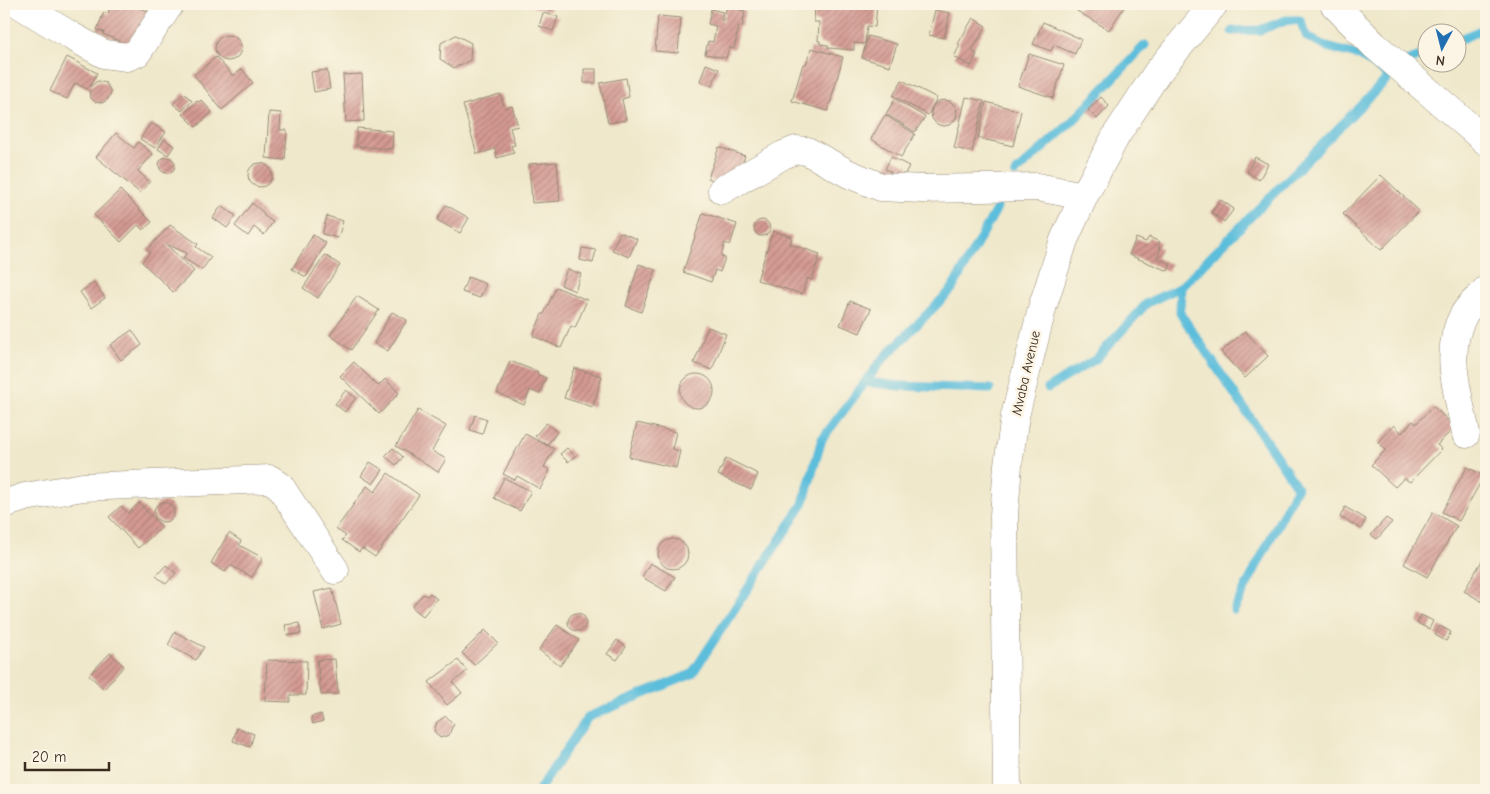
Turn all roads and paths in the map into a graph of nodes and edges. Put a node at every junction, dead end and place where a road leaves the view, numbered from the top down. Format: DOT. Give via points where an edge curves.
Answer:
graph roads {
  1 [pos="19,4"];
  2 [pos="170,4"];
  3 [pos="1214,4"];
  4 [pos="1334,4"];
  5 [pos="1486,140"];
  6 [pos="722,190"];
  7 [pos="1084,196"];
  8 [pos="1486,290"];
  9 [pos="1466,434"];
  10 [pos="4,504"];
  11 [pos="335,570"];
  12 [pos="1007,790"];
  1 -- 2 [label="street" via="104,54 127,57 137,53"];
  3 -- 7 [label="street, Mvaba Avenue" via="1157,73 1117,134"];
  4 -- 5 [label="street" via="1374,45"];
  6 -- 7 [label="street" via="796,150 807,151 849,174 881,186 922,189 1036,187"];
  7 -- 12 [label="street, Mvaba Avenue" via="1064,240 1042,305 1015,416 1008,465 1004,515"];
  8 -- 9 [label="street" via="1464,315 1455,338 1452,364"];
  10 -- 11 [label="street" via="25,496 83,487 270,479 280,486"];
}
